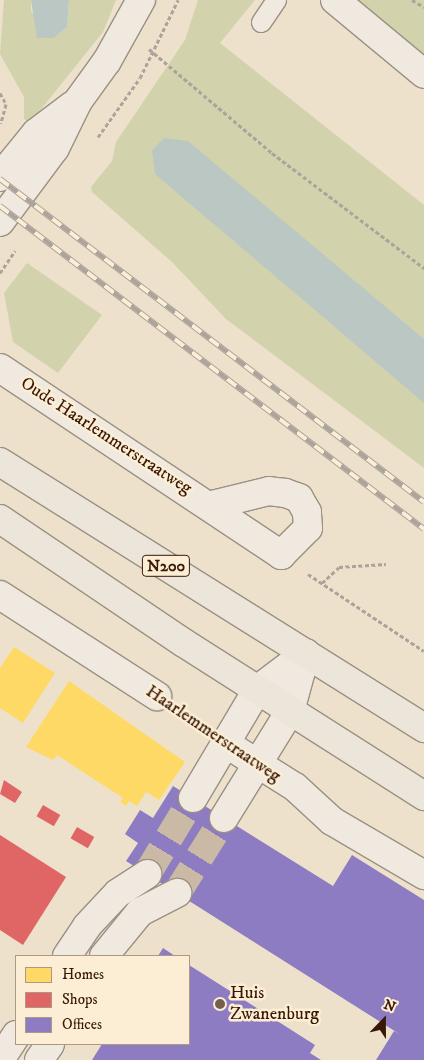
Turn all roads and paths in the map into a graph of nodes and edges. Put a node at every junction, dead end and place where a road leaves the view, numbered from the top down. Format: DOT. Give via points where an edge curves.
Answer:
graph roads {
  1 [pos="141,0"];
  2 [pos="276,0"];
  3 [pos="335,0"];
  4 [pos="412,0"];
  5 [pos="424,6"];
  6 [pos="261,22"];
  7 [pos="125,32"];
  8 [pos="424,74"];
  9 [pos="0,93"];
  10 [pos="78,101"];
  11 [pos="0,126"];
  12 [pos="0,177"];
  13 [pos="0,222"];
  14 [pos="424,268"];
  15 [pos="0,368"];
  16 [pos="0,462"];
  17 [pos="212,505"];
  18 [pos="0,519"];
  19 [pos="281,555"];
  20 [pos="386,564"];
  21 [pos="322,584"];
  22 [pos="0,595"];
  23 [pos="424,652"];
  24 [pos="306,654"];
  25 [pos="257,690"];
  26 [pos="157,696"];
  27 [pos="290,711"];
  28 [pos="424,728"];
  29 [pos="225,743"];
  30 [pos="257,764"];
  31 [pos="424,796"];
  32 [pos="193,798"];
  33 [pos="224,818"];
  34 [pos="147,874"];
  35 [pos="424,875"];
  36 [pos="177,893"];
  37 [pos="68,955"];
  38 [pos="105,955"];
  39 [pos="15,1038"];
  40 [pos="49,1045"];
  41 [pos="0,1060"];
  42 [pos="39,1060"];
  1 -- 7 [label="street"];
  2 -- 6 [label="lane"];
  3 -- 8 [label="street"];
  4 -- 5 [label="path"];
  7 -- 10 [label="street"];
  7 -- 14 [label="path"];
  9 -- 11 [label="path" via="6,104"];
  10 -- 12 [label="street" via="36,133"];
  10 -- 13 [label="street" via="54,148"];
  15 -- 17 [label="street, Oude Haarlemmerstraatweg"];
  16 -- 24 [label="main road, N200"];
  17 -- 19 [label="street, Oude Haarlemmerstraatweg"];
  17 -- 19 [label="street" via="270,491 299,498 307,512 308,528"];
  18 -- 25 [label="main road"];
  19 -- 21 [label="path"];
  20 -- 21 [label="path" via="339,567"];
  21 -- 23 [label="path"];
  22 -- 26 [label="street, Haarlemmerstraatweg"];
  24 -- 25 [label="street"];
  24 -- 27 [label="street"];
  24 -- 28 [label="main road, N200"];
  25 -- 27 [label="main road"];
  25 -- 29 [label="street"];
  26 -- 29 [label="path, Haarlemmerstraatweg"];
  27 -- 30 [label="street"];
  27 -- 31 [label="main road"];
  29 -- 30 [label="street, Haarlemmerstraatweg"];
  29 -- 32 [label="street"];
  30 -- 33 [label="street"];
  30 -- 35 [label="street, Haarlemmerstraatweg" via="295,787 332,821"];
  34 -- 37 [label="street" via="118,892 86,926"];
  36 -- 38 [label="street" via="140,912"];
  39 -- 41 [label="street"];
  40 -- 42 [label="street"];
}
